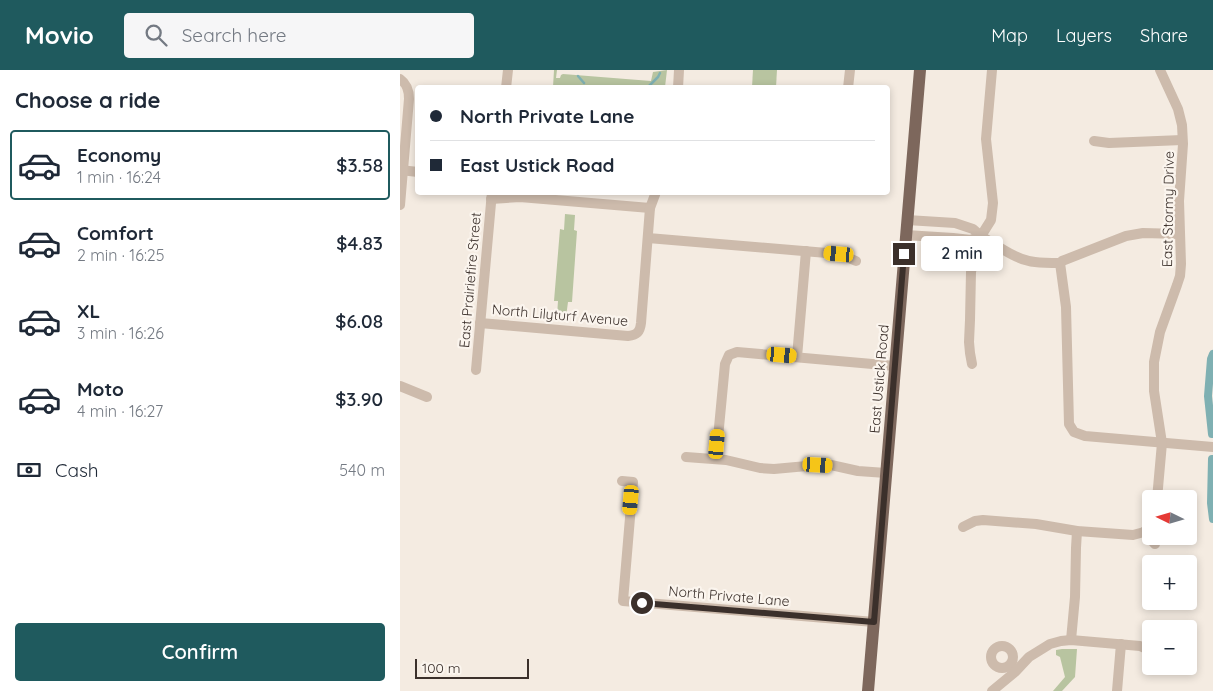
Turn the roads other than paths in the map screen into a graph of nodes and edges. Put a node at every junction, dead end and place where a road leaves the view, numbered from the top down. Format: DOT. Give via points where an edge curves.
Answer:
graph roads {
  1 [pos="508,70"];
  2 [pos="679,70"];
  3 [pos="850,70"];
  4 [pos="920,70"];
  5 [pos="992,70"];
  6 [pos="1160,70"];
  7 [pos="403,81"];
  8 [pos="506,85"];
  9 [pos="678,85"];
  10 [pos="848,85"];
  11 [pos="1182,140"];
  12 [pos="1094,142"];
  13 [pos="401,170"];
  14 [pos="415,172"];
  15 [pos="655,195"];
  16 [pos="491,196"];
  17 [pos="400,205"];
  18 [pos="650,208"];
  19 [pos="907,220"];
  20 [pos="1180,234"];
  21 [pos="906,235"];
  22 [pos="982,236"];
  23 [pos="648,238"];
  24 [pos="806,251"];
  25 [pos="856,261"];
  26 [pos="1060,264"];
  27 [pos="480,323"];
  28 [pos="797,356"];
  29 [pos="972,364"];
  30 [pos="895,366"];
  31 [pos="476,370"];
  32 [pos="400,386"];
  33 [pos="426,397"];
  34 [pos="1162,442"];
  35 [pos="1213,447"];
  36 [pos="686,457"];
  37 [pos="716,459"];
  38 [pos="886,473"];
  39 [pos="622,481"];
  40 [pos="1158,490"];
  41 [pos="963,528"];
  42 [pos="1077,531"];
  43 [pos="1142,532"];
  44 [pos="874,622"];
  45 [pos="1071,640"];
  46 [pos="1122,644"];
  47 [pos="1142,647"];
  48 [pos="868,691"];
  49 [pos="992,691"];
  50 [pos="1117,691"];
  1 -- 8 [label="street"];
  2 -- 9 [label="street"];
  3 -- 10 [label="street"];
  4 -- 19 [label="main road, East Ustick Road"];
  5 -- 22 [label="street" via="986,139 993,203 991,220"];
  6 -- 11 [label="street, East Stormy Drive" via="1178,109"];
  7 -- 13 [label="street" via="408,88 409,99"];
  11 -- 12 [label="street"];
  11 -- 20 [label="street, East Stormy Drive"];
  13 -- 14 [label="street"];
  13 -- 17 [label="street"];
  15 -- 18 [label="street"];
  16 -- 18 [label="street"];
  16 -- 27 [label="street, East Prairiefire Street"];
  18 -- 23 [label="street"];
  19 -- 21 [label="main road, East Ustick Road"];
  19 -- 22 [label="street" via="954,223 973,228"];
  20 -- 26 [label="street" via="1126,236"];
  20 -- 34 [label="street, East Stormy Drive" via="1180,276 1160,332 1154,362 1154,391"];
  21 -- 22 [label="street" via="971,240"];
  21 -- 30 [label="main road, East Ustick Road"];
  22 -- 26 [label="street" via="1027,260"];
  22 -- 29 [label="street" via="971,272 969,342"];
  23 -- 24 [label="street"];
  23 -- 27 [label="street, North Lilyturf Avenue" via="641,324 637,334 628,336"];
  24 -- 25 [label="street" via="839,254"];
  24 -- 28 [label="street"];
  26 -- 34 [label="street" via="1066,307 1069,424 1074,432 1086,436"];
  27 -- 31 [label="street, East Prairiefire Street"];
  28 -- 30 [label="street"];
  28 -- 37 [label="street" via="737,352 729,356 725,364"];
  30 -- 38 [label="main road, East Ustick Road"];
  32 -- 33 [label="street"];
  34 -- 35 [label="street"];
  34 -- 40 [label="street, East Stormy Drive"];
  36 -- 37 [label="street"];
  37 -- 38 [label="street" via="760,468 818,465"];
  38 -- 44 [label="main road, East Ustick Road"];
  39 -- 44 [label="street, North Private Lane" via="633,482 623,601"];
  41 -- 42 [label="street" via="983,520"];
  42 -- 43 [label="street" via="1134,535"];
  42 -- 45 [label="street"];
  44 -- 48 [label="main road, East Ustick Road"];
  45 -- 46 [label="street"];
  45 -- 49 [label="street" via="1050,644 1029,657 1012,669"];
  46 -- 47 [label="street"];
  46 -- 50 [label="street"];
}
